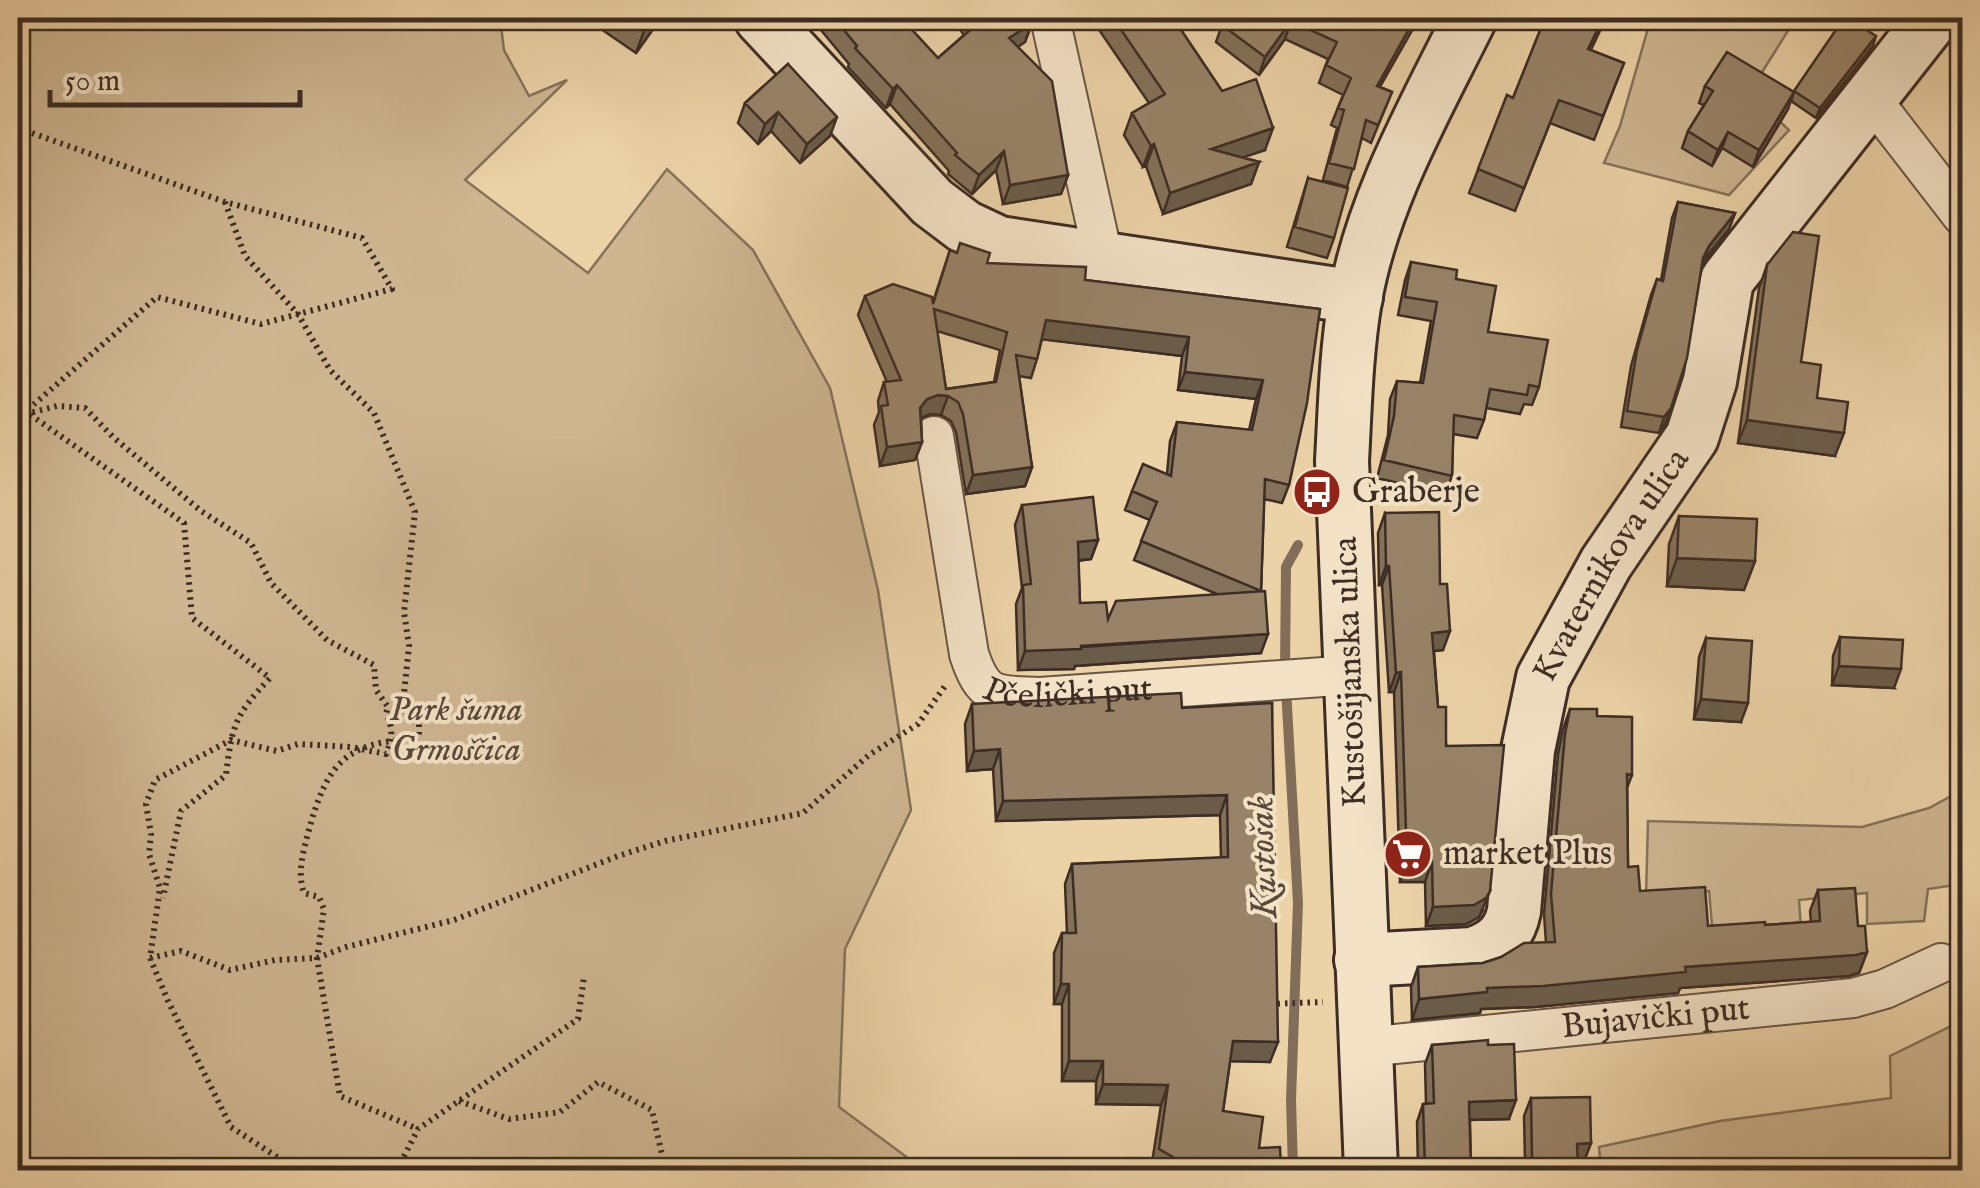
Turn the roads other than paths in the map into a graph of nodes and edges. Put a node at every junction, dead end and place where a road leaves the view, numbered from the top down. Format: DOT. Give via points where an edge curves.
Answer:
graph roads {
  1 [pos="761,18"];
  2 [pos="1050,18"];
  3 [pos="1470,18"];
  4 [pos="1933,18"];
  5 [pos="1870,97"];
  6 [pos="1962,216"];
  7 [pos="1104,261"];
  8 [pos="1356,297"];
  9 [pos="934,436"];
  10 [pos="1328,678"];
  11 [pos="1361,960"];
  12 [pos="1942,963"];
  13 [pos="1365,1047"];
  14 [pos="1372,1170"];
  1 -- 7 [label="street" via="932,202 965,227 1000,244"];
  2 -- 7 [label="street"];
  3 -- 8 [label="street, Kustošijanska ulica" via="1384,202"];
  4 -- 5 [label="street, Kvaternikova ulica"];
  5 -- 6 [label="street"];
  5 -- 11 [label="street, Kvaternikova ulica" via="1726,280 1710,382 1692,436 1606,563 1543,678 1506,934 1473,954"];
  7 -- 8 [label="street"];
  8 -- 10 [label="street, Kustošijanska ulica"];
  9 -- 10 [label="street, Pčelički put" via="969,654 977,679 998,696"];
  10 -- 11 [label="street, Kustošijanska ulica"];
  11 -- 13 [label="street, Kustošijanska ulica"];
  12 -- 13 [label="street, Bujavički put" via="1854,998"];
  13 -- 14 [label="street, Kustošijanska ulica"];
}
